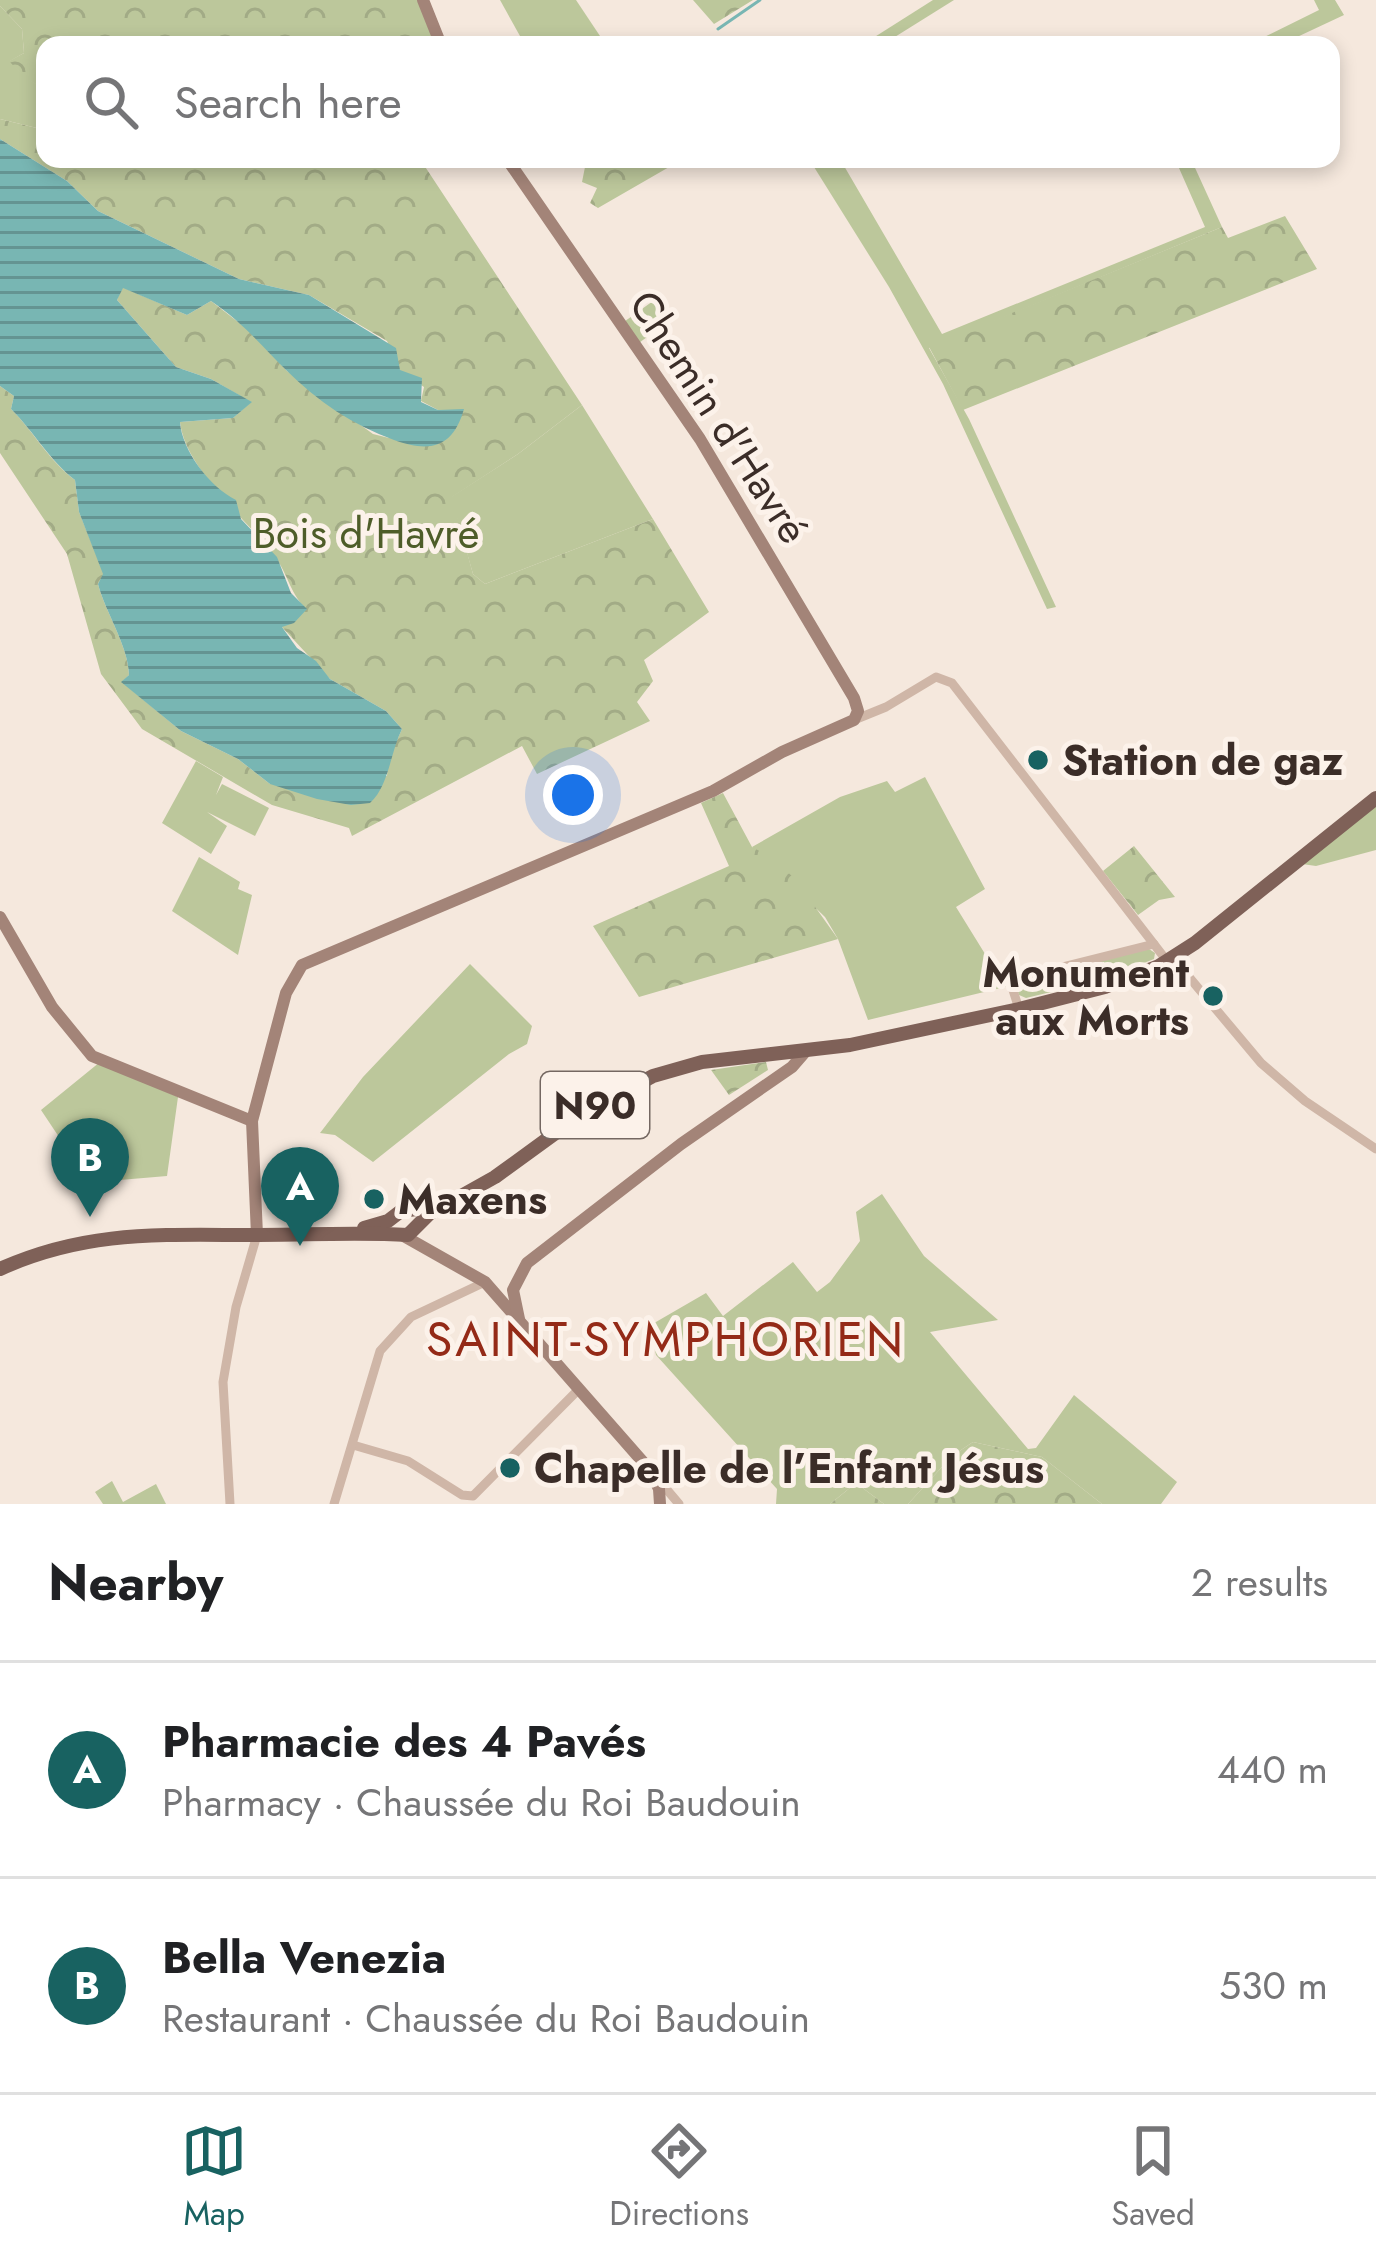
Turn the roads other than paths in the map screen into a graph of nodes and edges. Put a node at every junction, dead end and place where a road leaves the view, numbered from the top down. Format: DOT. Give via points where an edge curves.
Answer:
graph roads {
  1 [pos="423,0"];
  2 [pos="437,36"];
  3 [pos="513,168"];
  4 [pos="854,719"];
  5 [pos="1376,798"];
  6 [pos="0,917"];
  7 [pos="1154,944"];
  8 [pos="1170,960"];
  9 [pos="1019,1009"];
  10 [pos="805,1052"];
  11 [pos="252,1121"];
  12 [pos="1376,1148"];
  13 [pos="405,1225"];
  14 [pos="256,1235"];
  15 [pos="0,1269"];
  16 [pos="516,1280"];
  17 [pos="485,1282"];
  18 [pos="519,1319"];
  19 [pos="579,1389"];
  20 [pos="353,1445"];
  21 [pos="650,1469"];
  22 [pos="230,1504"];
  23 [pos="334,1504"];
  24 [pos="660,1504"];
  25 [pos="680,1504"];
  1 -- 2 [label="street"];
  3 -- 4 [label="street, Chemin d'Havré" via="734,494 854,698"];
  4 -- 7 [label="street" via="932,678 952,683"];
  4 -- 11 [label="street" via="695,800 302,965 286,993"];
  5 -- 8 [label="main road, N90"];
  6 -- 11 [label="street" via="92,1056"];
  7 -- 8 [label="street"];
  7 -- 9 [label="street" via="1015,979"];
  8 -- 9 [label="main road, N90"];
  8 -- 12 [label="street" via="1261,1063"];
  9 -- 10 [label="main road, N90"];
  10 -- 13 [label="main road, N90" via="702,1062 653,1076"];
  10 -- 16 [label="street" via="535,1256"];
  11 -- 14 [label="street"];
  13 -- 14 [label="main road, N90"];
  13 -- 17 [label="street" via="425,1247"];
  14 -- 15 [label="main road, N90" via="94,1238"];
  14 -- 22 [label="street" via="224,1369"];
  16 -- 17 [label="street"];
  16 -- 18 [label="street"];
  17 -- 18 [label="street"];
  17 -- 20 [label="street" via="423,1310 389,1338"];
  18 -- 19 [label="street"];
  19 -- 20 [label="street" via="473,1496 408,1461"];
  19 -- 21 [label="street"];
  20 -- 23 [label="street"];
  21 -- 24 [label="street"];
  21 -- 25 [label="street"];
}
